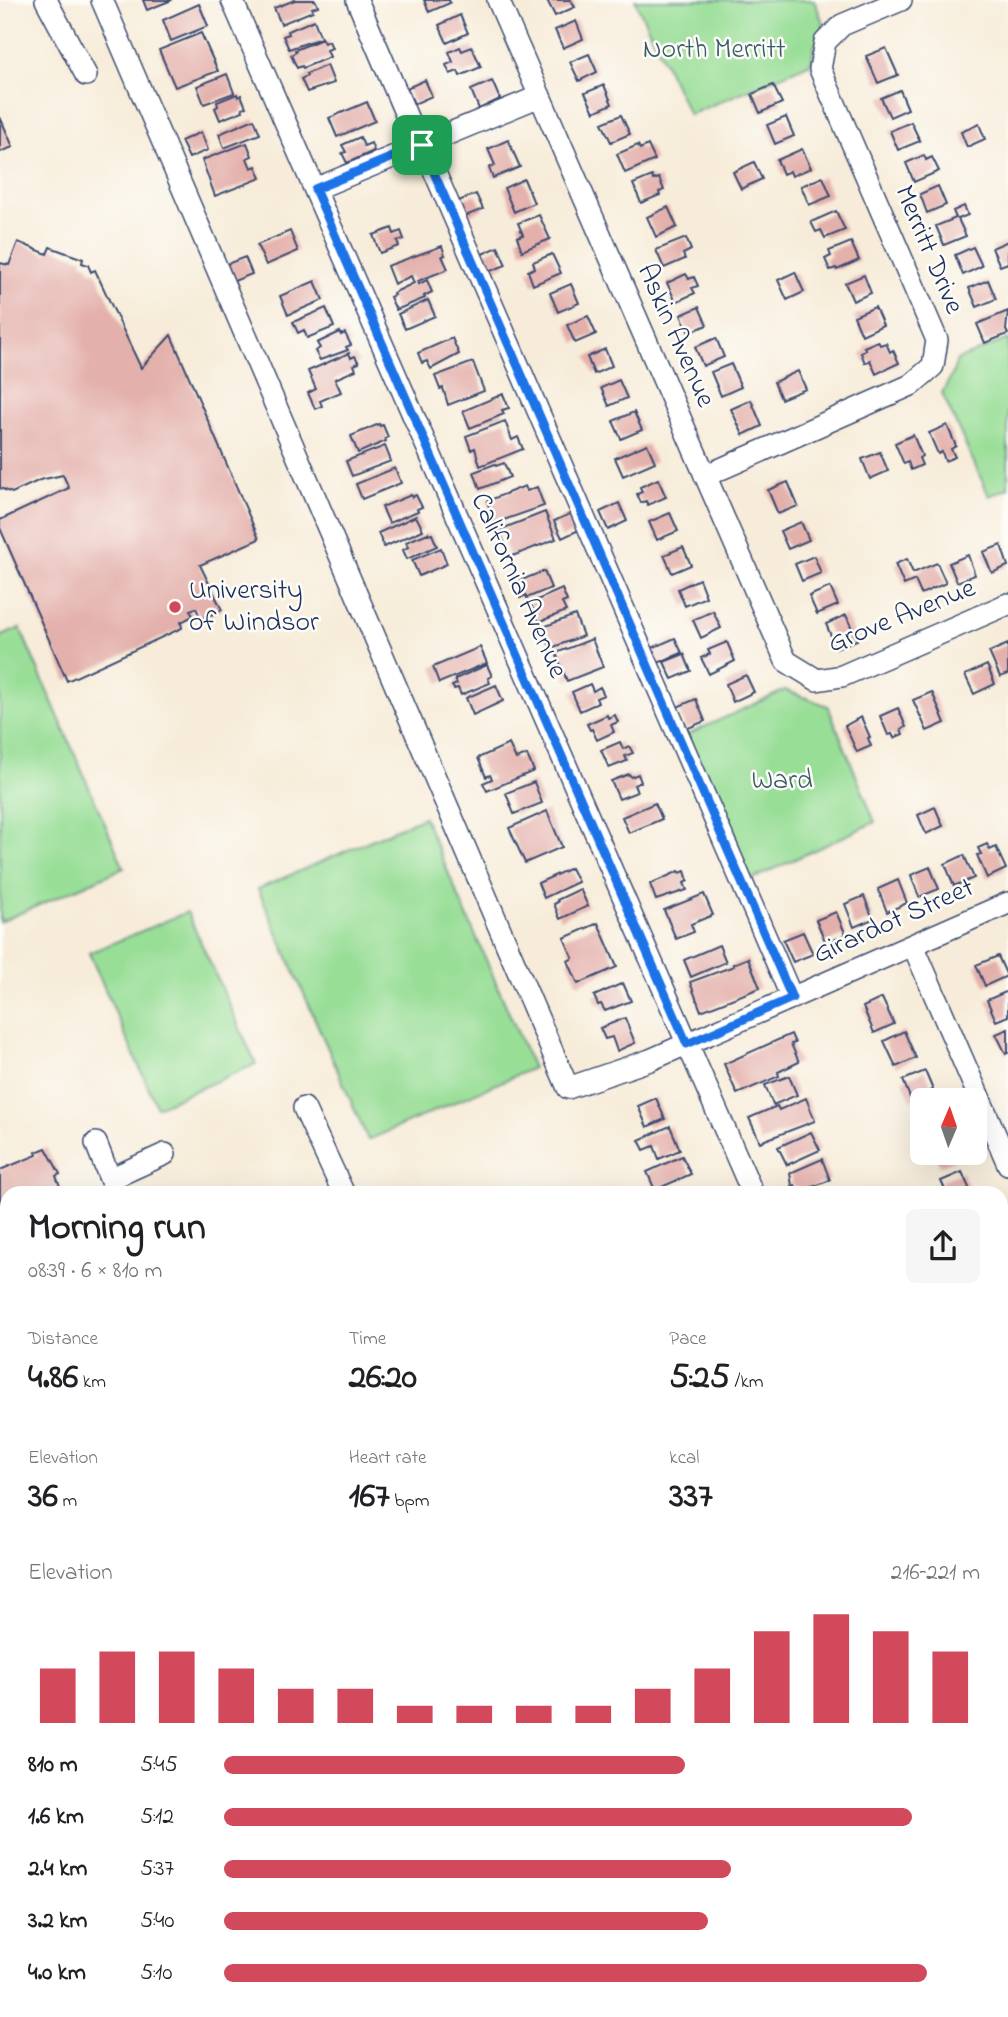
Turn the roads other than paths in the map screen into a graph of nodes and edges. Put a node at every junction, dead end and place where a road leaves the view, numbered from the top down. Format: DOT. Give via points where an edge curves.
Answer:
graph roads {
  1 [pos="46,0"];
  2 [pos="102,0"];
  3 [pos="232,0"];
  4 [pos="357,0"];
  5 [pos="498,0"];
  6 [pos="901,0"];
  7 [pos="86,75"];
  8 [pos="540,96"];
  9 [pos="422,145"];
  10 [pos="315,189"];
  11 [pos="705,476"];
  12 [pos="1008,604"];
  13 [pos="817,681"];
  14 [pos="1008,903"];
  15 [pos="913,945"];
  16 [pos="792,998"];
  17 [pos="687,1044"];
  18 [pos="304,1108"];
  19 [pos="96,1143"];
  20 [pos="165,1154"];
  21 [pos="1008,1164"];
  22 [pos="113,1186"];
  23 [pos="340,1186"];
  24 [pos="749,1186"];
  1 -- 7 [label="street"];
  2 -- 17 [label="street, Girardot Street" via="568,1088"];
  3 -- 10 [label="street, California Avenue"];
  4 -- 9 [label="street"];
  5 -- 8 [label="street, Askin Avenue"];
  6 -- 11 [label="street, Merritt Drive" via="842,25 825,41 820,69 937,340 933,366 911,386"];
  8 -- 9 [label="street"];
  8 -- 11 [label="street, Askin Avenue"];
  9 -- 10 [label="street"];
  9 -- 16 [label="street"];
  10 -- 17 [label="street, California Avenue"];
  11 -- 13 [label="street, Askin Avenue" via="786,661"];
  12 -- 13 [label="street, Grove Avenue" via="842,676"];
  14 -- 15 [label="street, Girardot Street"];
  15 -- 16 [label="street, Girardot Street"];
  15 -- 21 [label="street"];
  16 -- 17 [label="street, Girardot Street"];
  17 -- 24 [label="street, California Avenue"];
  18 -- 23 [label="street"];
  19 -- 22 [label="street"];
  20 -- 22 [label="street"];
}
